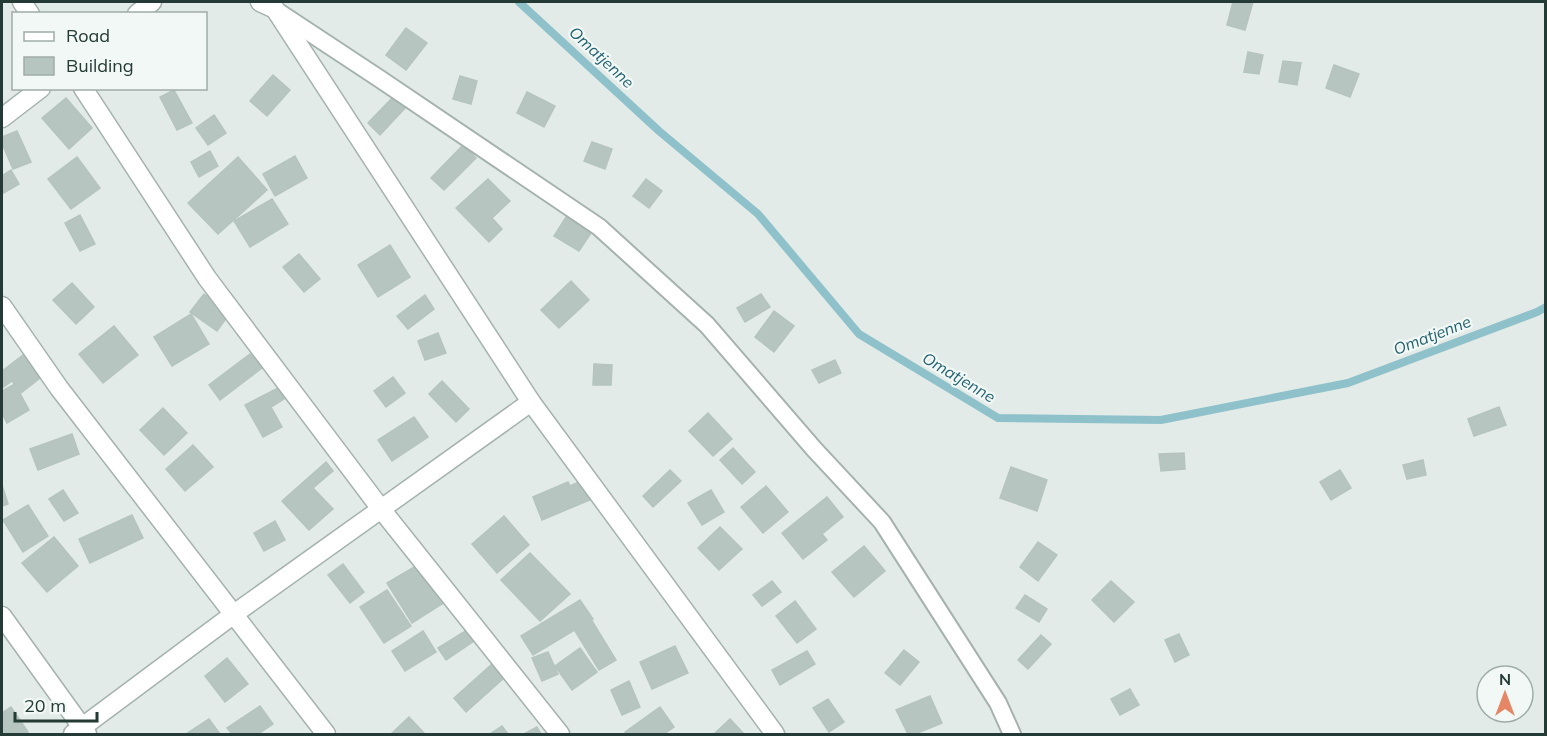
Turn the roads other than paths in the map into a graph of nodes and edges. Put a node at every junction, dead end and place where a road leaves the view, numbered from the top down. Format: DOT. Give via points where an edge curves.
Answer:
graph roads {
  1 [pos="152,2"];
  2 [pos="267,5"];
  3 [pos="140,12"];
  4 [pos="38,90"];
  5 [pos="84,90"];
  6 [pos="2,118"];
  7 [pos="2,306"];
  8 [pos="531,402"];
  9 [pos="381,508"];
  10 [pos="234,614"];
  11 [pos="2,616"];
  12 [pos="81,732"];
  13 [pos="326,735"];
  14 [pos="560,735"];
  15 [pos="775,735"];
  16 [pos="1012,735"];
  1 -- 3 [label="street"];
  2 -- 8 [label="street"];
  2 -- 16 [label="lane" via="599,227 707,325 882,522 998,703"];
  4 -- 6 [label="street"];
  5 -- 9 [label="street" via="207,278"];
  7 -- 10 [label="street" via="59,388"];
  8 -- 9 [label="street"];
  8 -- 15 [label="street"];
  9 -- 10 [label="street"];
  9 -- 14 [label="street"];
  10 -- 12 [label="street"];
  10 -- 13 [label="street"];
  11 -- 12 [label="street"];
}
